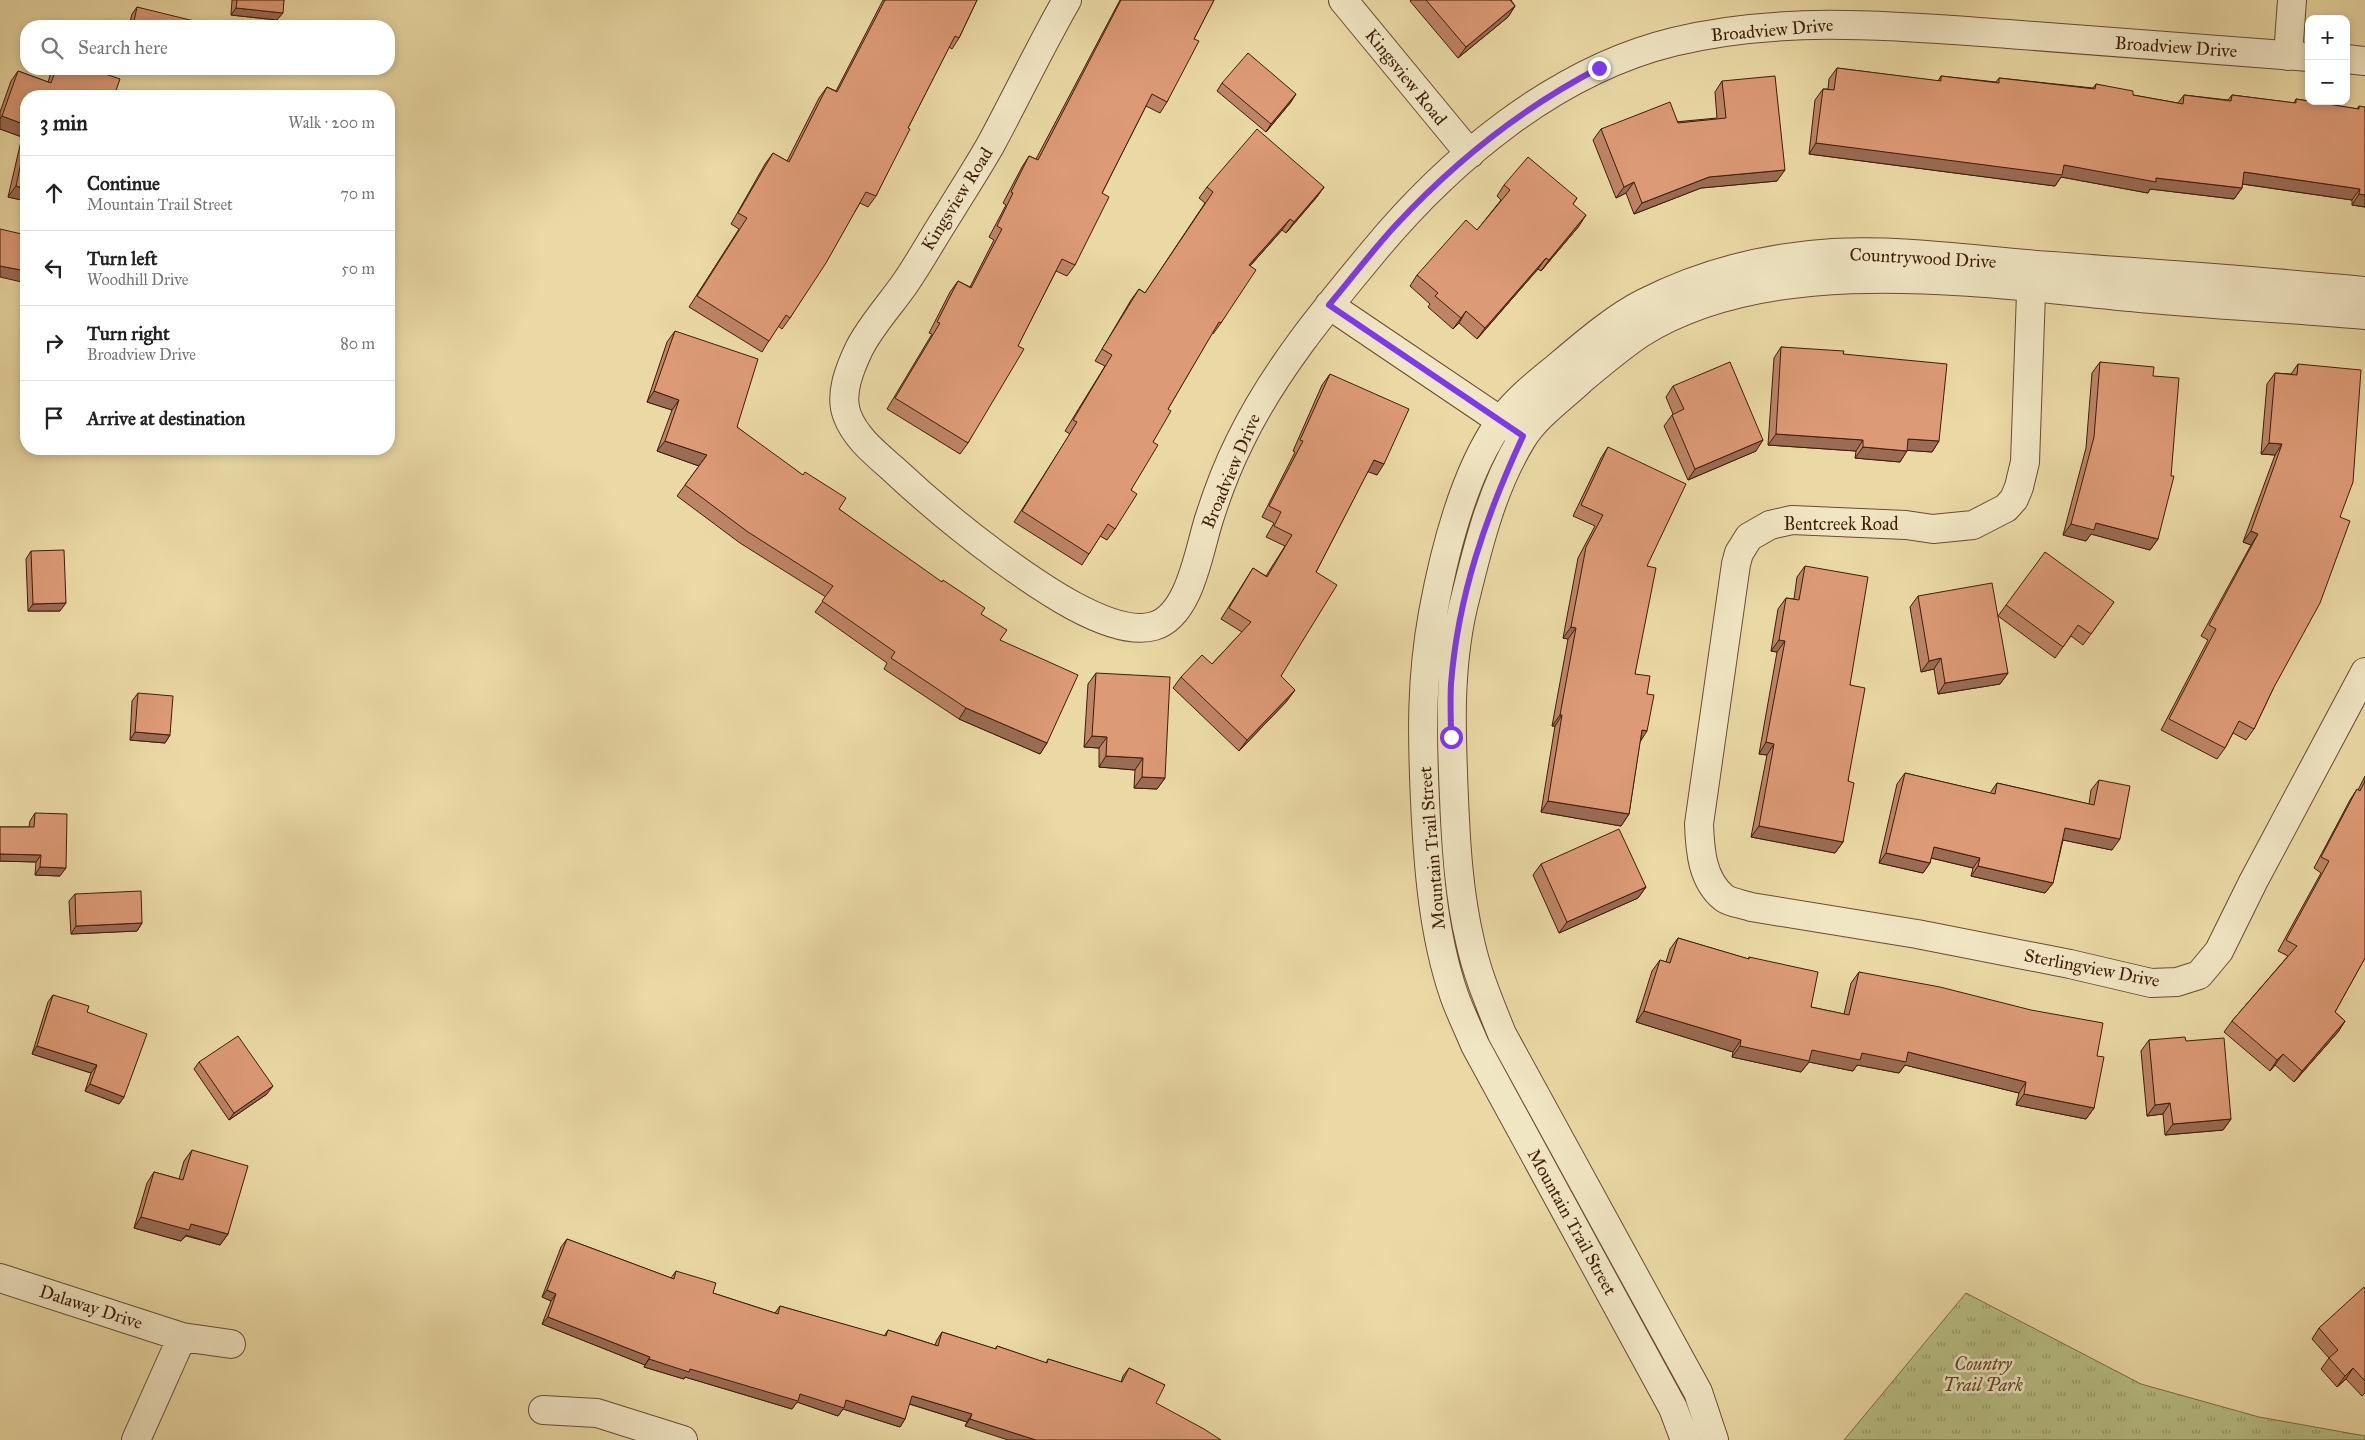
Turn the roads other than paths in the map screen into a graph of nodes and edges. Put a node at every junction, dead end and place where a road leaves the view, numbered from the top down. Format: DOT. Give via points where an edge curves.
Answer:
graph roads {
  1 [pos="1067,0"];
  2 [pos="1343,0"];
  3 [pos="2292,0"];
  4 [pos="2299,56"];
  5 [pos="2350,60"];
  6 [pos="2365,61"];
  7 [pos="1470,154"];
  8 [pos="2032,276"];
  9 [pos="2365,291"];
  10 [pos="1329,305"];
  11 [pos="2365,315"];
  12 [pos="844,394"];
  13 [pos="1500,421"];
  14 [pos="1523,436"];
  15 [pos="2365,672"];
  16 [pos="1711,882"];
  17 [pos="0,1278"];
  18 [pos="182,1337"];
  19 [pos="231,1344"];
  20 [pos="543,1410"];
  21 [pos="136,1440"];
  22 [pos="683,1440"];
  23 [pos="1685,1440"];
  24 [pos="1714,1440"];
  1 -- 12 [label="street, Kingsview Road" via="989,147 905,283 865,337 855,356"];
  2 -- 7 [label="street, Kingsview Road"];
  3 -- 4 [label="street"];
  4 -- 7 [label="street, Broadview Drive" via="1839,24 1730,30 1668,43 1599,68 1528,109"];
  5 -- 6 [label="street"];
  7 -- 10 [label="street, Broadview Drive" via="1394,227"];
  8 -- 9 [label="street, Countrywood Drive"];
  8 -- 11 [label="street, Countrywood Drive" via="2175,302"];
  8 -- 13 [label="street, Countrywood Drive" via="1914,254 1834,253 1775,260 1725,271 1641,304 1582,346 1523,396"];
  8 -- 14 [label="street, Countrywood Drive" via="1830,279 1755,290 1696,307 1634,338 1583,378"];
  8 -- 16 [label="street, Bentcreek Road" via="2024,462 2019,487 2006,508 1972,525 1933,528 1792,520 1770,524 1749,537 1739,553 1699,824 1700,852"];
  10 -- 12 [label="street, Broadview Drive" via="1268,389 1238,444 1214,504 1189,587 1169,618 1154,626 1134,628 1094,616 1020,572 960,528 868,446 845,411"];
  10 -- 13 [label="street"];
  13 -- 14 [label="street"];
  13 -- 23 [label="street, Mountain Trail Street" via="1479,458 1455,521 1439,579 1426,652 1422,737 1427,833 1442,948 1454,993 1476,1045 1673,1408"];
  14 -- 24 [label="street, Mountain Trail Street" via="1482,533 1460,616 1451,685 1455,832 1469,939 1481,983 1502,1034 1698,1392"];
  15 -- 16 [label="street, Sterlingview Drive" via="2219,951 2199,975 2177,982 2151,984 2070,964 1917,934 1751,907 1725,898"];
  17 -- 18 [label="street, Dalaway Drive"];
  18 -- 19 [label="street, Dalaway Drive"];
  18 -- 21 [label="street"];
  20 -- 22 [label="street" via="597,1413"];
}
